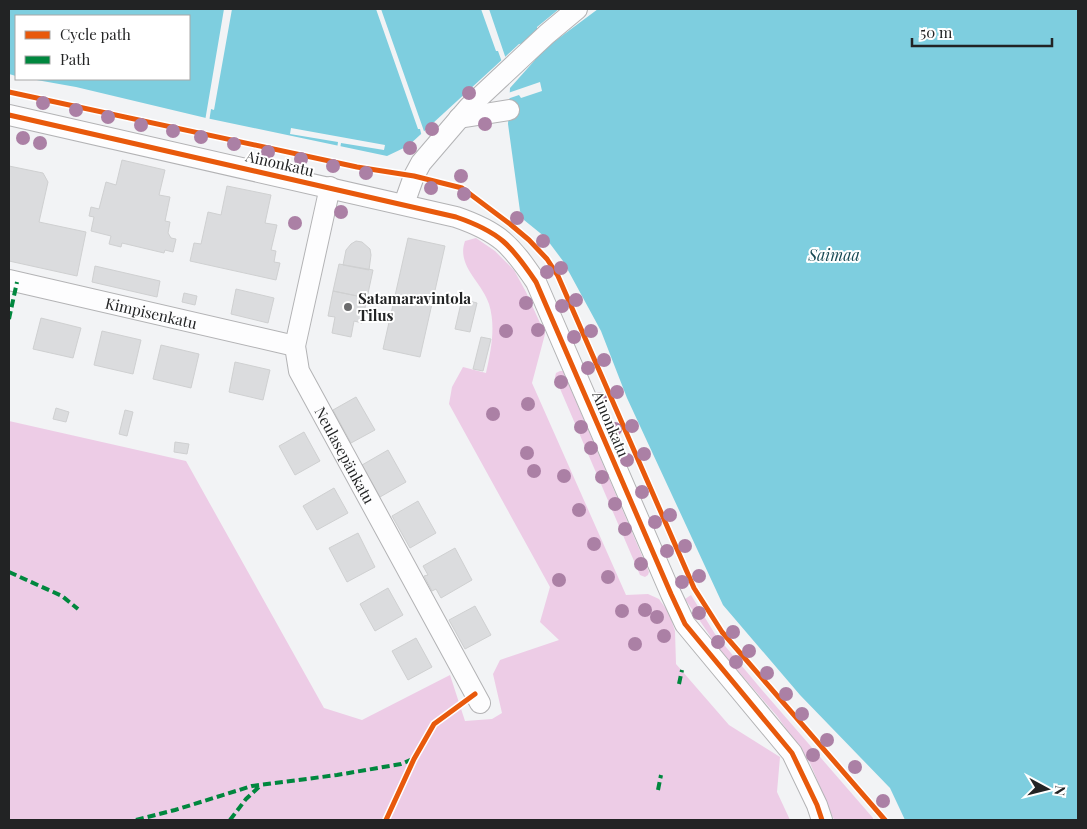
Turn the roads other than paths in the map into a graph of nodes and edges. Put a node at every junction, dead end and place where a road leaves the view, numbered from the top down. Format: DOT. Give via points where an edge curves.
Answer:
graph roads {
  1 [pos="577,9"];
  2 [pos="509,110"];
  3 [pos="9,115"];
  4 [pos="459,118"];
  5 [pos="330,187"];
  6 [pos="404,204"];
  7 [pos="9,280"];
  8 [pos="295,346"];
  9 [pos="480,703"];
  10 [pos="822,820"];
  1 -- 4 [label="street"];
  2 -- 4 [label="street"];
  3 -- 5 [label="street, Ainonkatu"];
  4 -- 6 [label="street" via="421,163"];
  5 -- 6 [label="street, Ainonkatu"];
  5 -- 8 [label="street, Neulasepänkatu"];
  6 -- 10 [label="street, Ainonkatu" via="480,225 497,235 536,282 685,624 792,753"];
  7 -- 8 [label="street, Kimpisenkatu"];
  8 -- 9 [label="street, Neulasepänkatu" via="299,371"];
}
